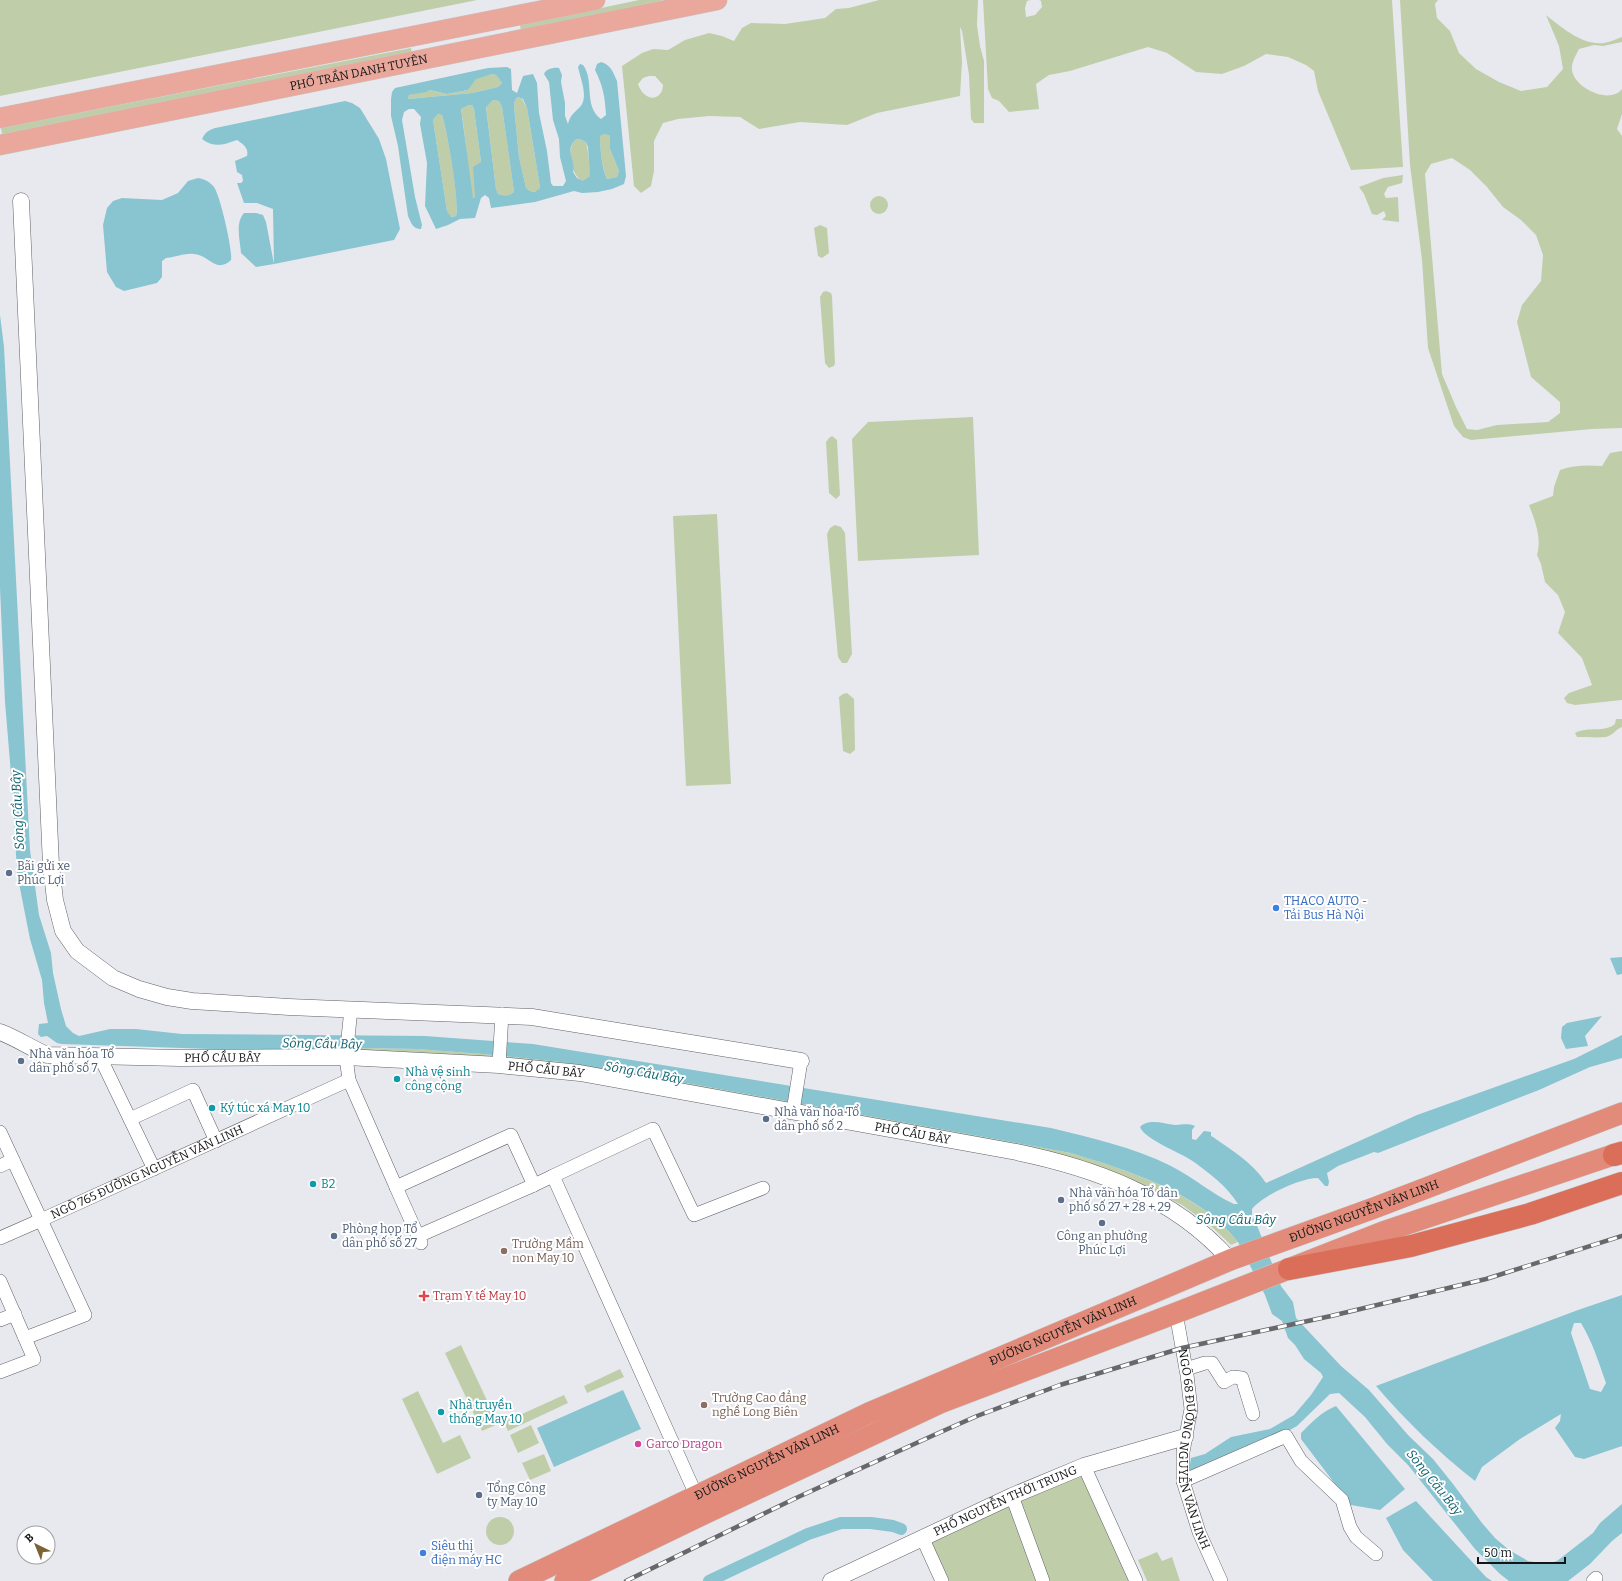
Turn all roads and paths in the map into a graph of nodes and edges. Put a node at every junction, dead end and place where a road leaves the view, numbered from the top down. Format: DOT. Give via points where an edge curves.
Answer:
graph roads {
  1 [pos="595,0"];
  2 [pos="718,0"];
  3 [pos="449,30"];
  4 [pos="454,53"];
  5 [pos="0,118"];
  6 [pos="0,145"];
  7 [pos="20,202"];
  8 [pos="502,1014"];
  9 [pos="350,1016"];
  10 [pos="0,1032"];
  11 [pos="100,1057"];
  12 [pos="346,1057"];
  13 [pos="801,1061"];
  14 [pos="499,1065"];
  15 [pos="349,1080"];
  16 [pos="792,1111"];
  17 [pos="1622,1113"];
  18 [pos="130,1119"];
  19 [pos="0,1132"];
  20 [pos="216,1141"];
  21 [pos="1619,1153"];
  22 [pos="13,1160"];
  23 [pos="0,1166"];
  24 [pos="154,1169"];
  25 [pos="553,1176"];
  26 [pos="1622,1183"];
  27 [pos="534,1185"];
  28 [pos="396,1187"];
  29 [pos="763,1188"];
  30 [pos="41,1220"];
  31 [pos="0,1238"];
  32 [pos="1231,1259"];
  33 [pos="1289,1269"];
  34 [pos="0,1281"];
  35 [pos="15,1314"];
  36 [pos="1176,1314"];
  37 [pos="0,1320"];
  38 [pos="25,1338"];
  39 [pos="1186,1369"];
  40 [pos="0,1372"];
  41 [pos="1253,1414"];
  42 [pos="1185,1437"];
  43 [pos="1084,1466"];
  44 [pos="1183,1482"];
  45 [pos="1012,1496"];
  46 [pos="697,1497"];
  47 [pos="922,1537"];
  48 [pos="1376,1554"];
  49 [pos="565,1574"];
  50 [pos="519,1581"];
  51 [pos="831,1581"];
  52 [pos="942,1581"];
  53 [pos="1043,1581"];
  54 [pos="1136,1581"];
  55 [pos="1221,1581"];
  1 -- 3 [label="main road, PHỐ TRẦN DANH TUYÊN"];
  2 -- 4 [label="main road, PHỐ TRẦN DANH TUYÊN"];
  3 -- 4 [label="main road"];
  3 -- 5 [label="main road, PHỐ TRẦN DANH TUYÊN"];
  4 -- 6 [label="main road, PHỐ TRẦN DANH TUYÊN"];
  7 -- 9 [label="street" via="51,865 55,900 63,931 77,951 113,978 139,989 192,1001"];
  8 -- 9 [label="street"];
  8 -- 13 [label="street" via="565,1021"];
  8 -- 14 [label="street"];
  9 -- 12 [label="street"];
  10 -- 11 [label="street, PHỐ CẦU BÂY" via="47,1055"];
  11 -- 12 [label="street, PHỐ CẦU BÂY"];
  11 -- 18 [label="street"];
  12 -- 14 [label="street, PHỐ CẦU BÂY"];
  12 -- 15 [label="street"];
  13 -- 16 [label="street"];
  14 -- 16 [label="street, PHỐ CẦU BÂY" via="580,1073"];
  15 -- 20 [label="street, NGÕ 765 ĐƯỜNG NGUYỄN VĂN LINH"];
  15 -- 28 [label="street"];
  16 -- 32 [label="street, PHỐ CẦU BÂY" via="1017,1152 1091,1172 1138,1191 1177,1213"];
  17 -- 32 [label="highway, ĐƯỜNG NGUYỄN VĂN LINH"];
  18 -- 20 [label="street" via="193,1090"];
  18 -- 24 [label="street"];
  19 -- 22 [label="street, NGÕ 765 ĐƯỜNG NGUYỄN VĂN LINH"];
  20 -- 24 [label="street, NGÕ 765 ĐƯỜNG NGUYỄN VĂN LINH"];
  21 -- 33 [label="highway, ĐƯỜNG NGUYỄN VĂN LINH" via="1383,1232"];
  22 -- 23 [label="street"];
  22 -- 30 [label="street, NGÕ 765 ĐƯỜNG NGUYỄN VĂN LINH"];
  24 -- 30 [label="street, NGÕ 765 ĐƯỜNG NGUYỄN VĂN LINH"];
  25 -- 27 [label="street"];
  25 -- 29 [label="street" via="653,1129 694,1215"];
  25 -- 46 [label="street"];
  26 -- 33 [label="highway" via="1530,1214 1411,1246"];
  27 -- 28 [label="street" via="511,1135"];
  27 -- 28 [label="street" via="419,1240"];
  30 -- 31 [label="street"];
  30 -- 38 [label="street" via="85,1315"];
  32 -- 46 [label="highway, ĐƯỜNG NGUYỄN VĂN LINH" via="869,1413"];
  33 -- 36 [label="highway, ĐƯỜNG NGUYỄN VĂN LINH"];
  34 -- 35 [label="street"];
  35 -- 37 [label="street"];
  35 -- 38 [label="street"];
  36 -- 39 [label="street, NGÕ 68 ĐƯỜNG NGUYỄN VĂN LINH"];
  36 -- 49 [label="highway, ĐƯỜNG NGUYỄN VĂN LINH" via="940,1403 710,1511"];
  38 -- 40 [label="street" via="34,1359"];
  39 -- 41 [label="street" via="1212,1363 1224,1382 1242,1378"];
  39 -- 42 [label="street, NGÕ 68 ĐƯỜNG NGUYỄN VĂN LINH" via="1191,1409"];
  42 -- 43 [label="street, PHỐ NGUYỄN THỜI TRUNG"];
  42 -- 44 [label="street, NGÕ 68 ĐƯỜNG NGUYỄN VĂN LINH"];
  43 -- 45 [label="street, PHỐ NGUYỄN THỜI TRUNG"];
  43 -- 54 [label="street"];
  44 -- 48 [label="street" via="1286,1436 1301,1461 1342,1500 1350,1527 1356,1537"];
  44 -- 55 [label="street, NGÕ 68 ĐƯỜNG NGUYỄN VĂN LINH" via="1199,1532"];
  45 -- 47 [label="street, PHỐ NGUYỄN THỜI TRUNG"];
  45 -- 53 [label="street"];
  46 -- 49 [label="highway, ĐƯỜNG NGUYỄN VĂN LINH"];
  47 -- 51 [label="street, PHỐ NGUYỄN THỜI TRUNG"];
  47 -- 52 [label="street"];
  49 -- 50 [label="highway, ĐƯỜNG NGUYỄN VĂN LINH"];
}
